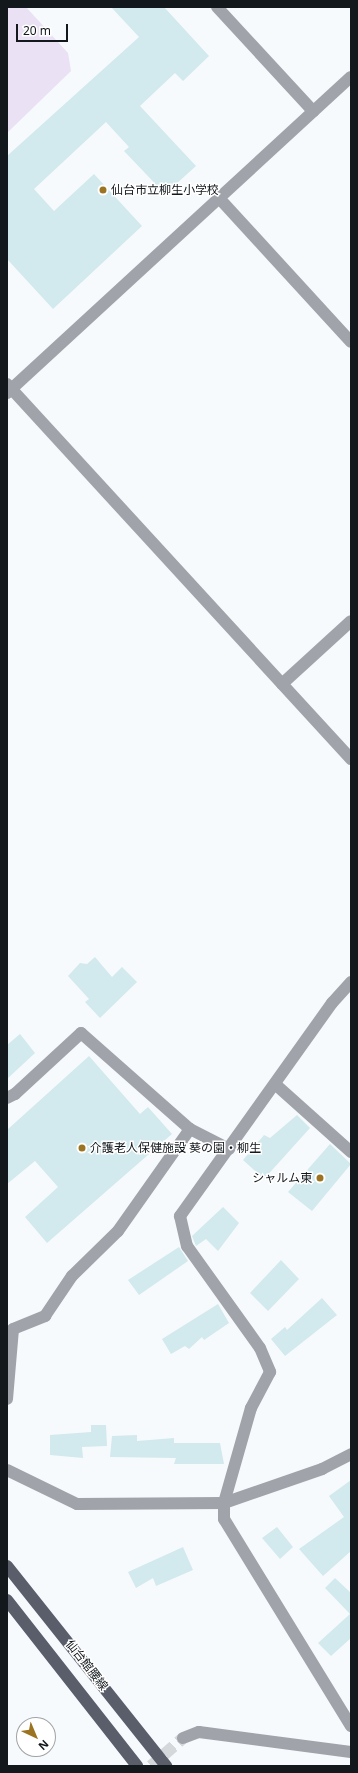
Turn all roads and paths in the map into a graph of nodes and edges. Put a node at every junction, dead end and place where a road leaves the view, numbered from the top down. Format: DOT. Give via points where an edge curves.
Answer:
graph roads {
  1 [pos="217,7"];
  2 [pos="351,77"];
  3 [pos="314,111"];
  4 [pos="219,198"];
  5 [pos="351,342"];
  6 [pos="8,389"];
  7 [pos="351,621"];
  8 [pos="282,684"];
  9 [pos="351,759"];
  10 [pos="351,982"];
  11 [pos="275,1084"];
  12 [pos="7,1098"];
  13 [pos="190,1129"];
  14 [pos="229,1149"];
  15 [pos="351,1152"];
  16 [pos="7,1399"];
  17 [pos="351,1454"];
  18 [pos="7,1470"];
  19 [pos="224,1503"];
  20 [pos="7,1566"];
  21 [pos="7,1600"];
  22 [pos="351,1726"];
  23 [pos="183,1738"];
  24 [pos="351,1752"];
  25 [pos="137,1766"];
  26 [pos="166,1766"];
  1 -- 3 [label="street"];
  2 -- 3 [label="street"];
  3 -- 4 [label="street"];
  4 -- 5 [label="street"];
  4 -- 6 [label="street"];
  6 -- 8 [label="street"];
  7 -- 8 [label="street"];
  8 -- 9 [label="street"];
  10 -- 11 [label="street" via="332,1003"];
  11 -- 14 [label="street"];
  11 -- 15 [label="street"];
  12 -- 13 [label="street" via="15,1094 81,1034"];
  13 -- 14 [label="street"];
  13 -- 16 [label="street" via="118,1231 72,1276 45,1316 14,1329"];
  14 -- 19 [label="street" via="180,1216 187,1246 260,1348 270,1372 251,1408"];
  17 -- 19 [label="street" via="322,1469"];
  18 -- 19 [label="street" via="77,1504"];
  19 -- 22 [label="street" via="224,1519"];
  20 -- 26 [label="main road, 仙台館腰線"];
  21 -- 25 [label="main road, 仙台館腰線"];
  23 -- 24 [label="street" via="199,1732"];
}
